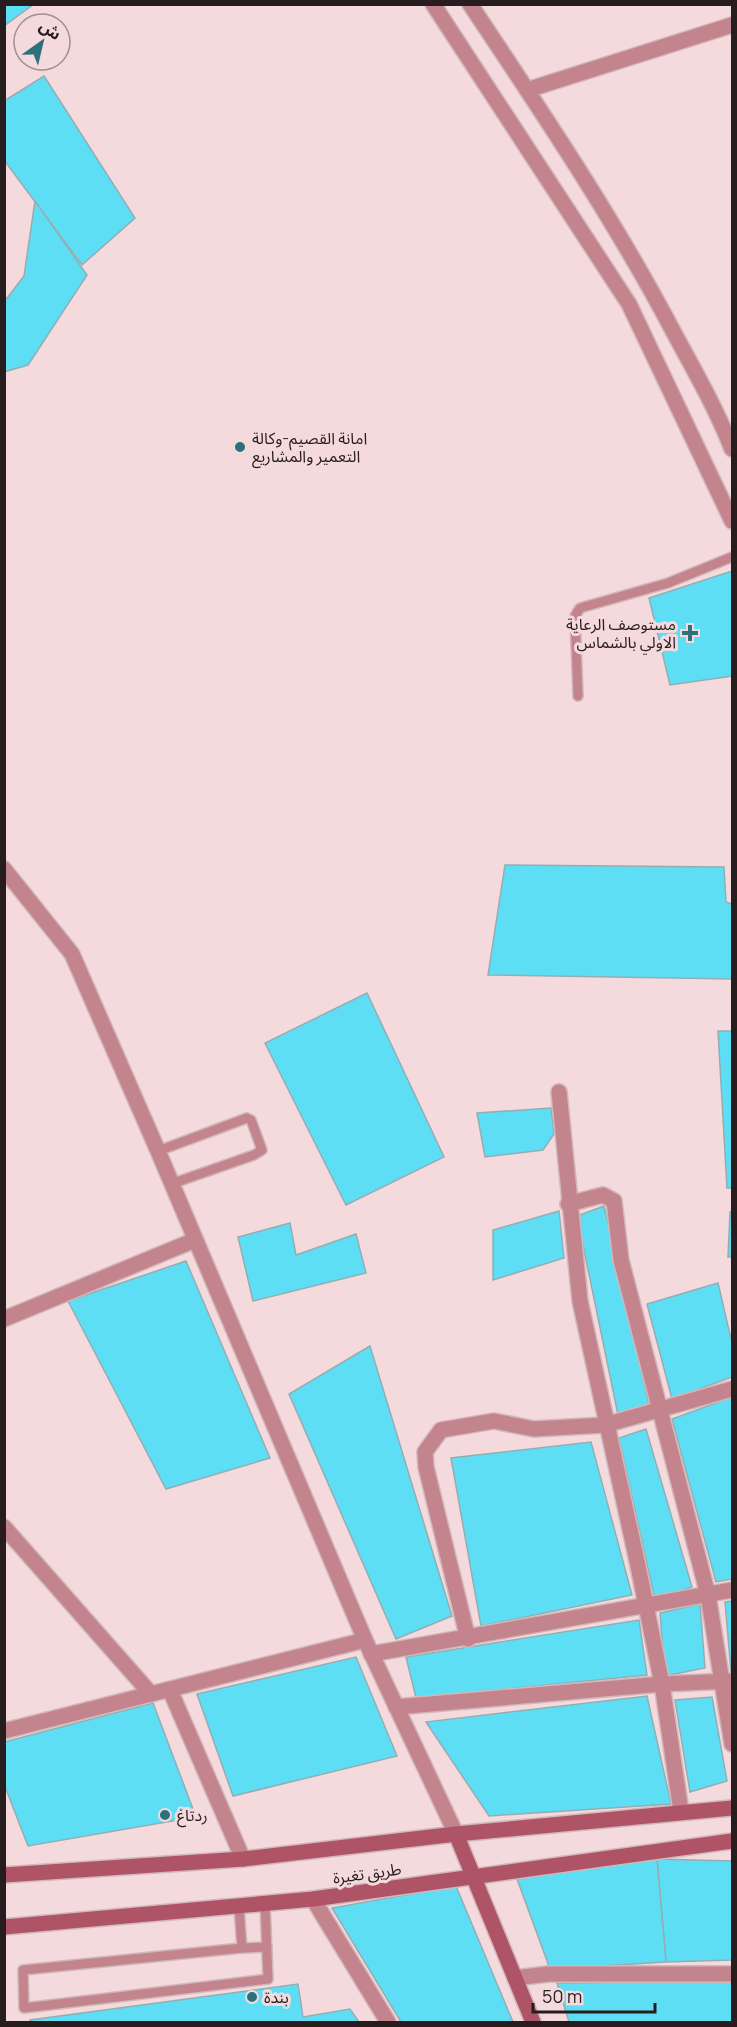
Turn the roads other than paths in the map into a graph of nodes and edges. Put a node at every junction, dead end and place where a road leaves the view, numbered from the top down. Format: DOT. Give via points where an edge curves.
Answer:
graph roads {
  1 [pos="433,4"];
  2 [pos="470,4"];
  3 [pos="732,25"];
  4 [pos="527,90"];
  5 [pos="732,449"];
  6 [pos="732,521"];
  7 [pos="732,556"];
  8 [pos="578,696"];
  9 [pos="4,869"];
  10 [pos="559,1092"];
  11 [pos="158,1151"];
  12 [pos="171,1184"];
  13 [pos="568,1204"];
  14 [pos="195,1240"];
  15 [pos="4,1319"];
  16 [pos="732,1389"];
  17 [pos="660,1409"];
  18 [pos="605,1425"];
  19 [pos="4,1527"];
  20 [pos="732,1590"];
  21 [pos="708,1595"];
  22 [pos="646,1608"];
  23 [pos="468,1639"];
  24 [pos="368,1647"];
  25 [pos="727,1681"];
  26 [pos="662,1684"];
  27 [pos="170,1690"];
  28 [pos="151,1694"];
  29 [pos="396,1707"];
  30 [pos="4,1731"];
  31 [pos="732,1744"];
  32 [pos="732,1808"];
  33 [pos="681,1811"];
  34 [pos="456,1834"];
  35 [pos="732,1841"];
  36 [pos="243,1859"];
  37 [pos="5,1875"];
  38 [pos="472,1876"];
  39 [pos="313,1899"];
  40 [pos="264,1904"];
  41 [pos="239,1907"];
  42 [pos="4,1928"];
  43 [pos="267,1947"];
  44 [pos="242,1948"];
  45 [pos="732,1974"];
  46 [pos="515,1978"];
  47 [pos="388,2022"];
  48 [pos="533,2022"];
  1 -- 6 [label="street" via="628,304"];
  2 -- 4 [label="street"];
  3 -- 4 [label="street"];
  4 -- 5 [label="street" via="644,276 710,398"];
  7 -- 8 [label="lane" via="668,583 580,608 575,616"];
  9 -- 11 [label="street" via="72,954"];
  10 -- 13 [label="street"];
  11 -- 12 [label="street"];
  11 -- 12 [label="lane" via="247,1118 262,1145 262,1150 254,1155"];
  12 -- 14 [label="street"];
  13 -- 17 [label="street" via="603,1195 614,1201 621,1260"];
  13 -- 18 [label="street" via="580,1301"];
  14 -- 15 [label="street"];
  14 -- 24 [label="street"];
  16 -- 17 [label="street"];
  17 -- 18 [label="street"];
  17 -- 21 [label="street"];
  18 -- 22 [label="street"];
  18 -- 23 [label="street" via="534,1429 494,1421 441,1430 432,1441 425,1452 426,1467"];
  19 -- 28 [label="street"];
  20 -- 21 [label="street"];
  21 -- 22 [label="street"];
  21 -- 25 [label="street"];
  22 -- 23 [label="street"];
  22 -- 26 [label="street"];
  23 -- 24 [label="street"];
  24 -- 27 [label="street"];
  24 -- 29 [label="street"];
  25 -- 26 [label="street"];
  25 -- 31 [label="street"];
  26 -- 29 [label="street"];
  26 -- 33 [label="street"];
  27 -- 28 [label="street"];
  27 -- 36 [label="street"];
  28 -- 30 [label="street"];
  29 -- 34 [label="street"];
  32 -- 33 [label="main road, طريق تغيرة"];
  33 -- 34 [label="main road, طريق تغيرة"];
  34 -- 36 [label="main road, طريق تغيرة"];
  34 -- 38 [label="main road"];
  35 -- 38 [label="main road, طريق تغيرة"];
  36 -- 37 [label="main road, طريق تغيرة"];
  38 -- 39 [label="main road, طريق تغيرة"];
  38 -- 46 [label="main road"];
  39 -- 40 [label="main road, طريق تغيرة"];
  39 -- 47 [label="street"];
  40 -- 41 [label="main road, طريق تغيرة"];
  40 -- 43 [label="lane"];
  41 -- 42 [label="main road, طريق تغيرة"];
  41 -- 44 [label="lane"];
  43 -- 44 [label="lane"];
  43 -- 44 [label="lane" via="268,1979 24,2008 23,1970"];
  45 -- 46 [label="street" via="548,1974"];
  46 -- 48 [label="main road"];
}
